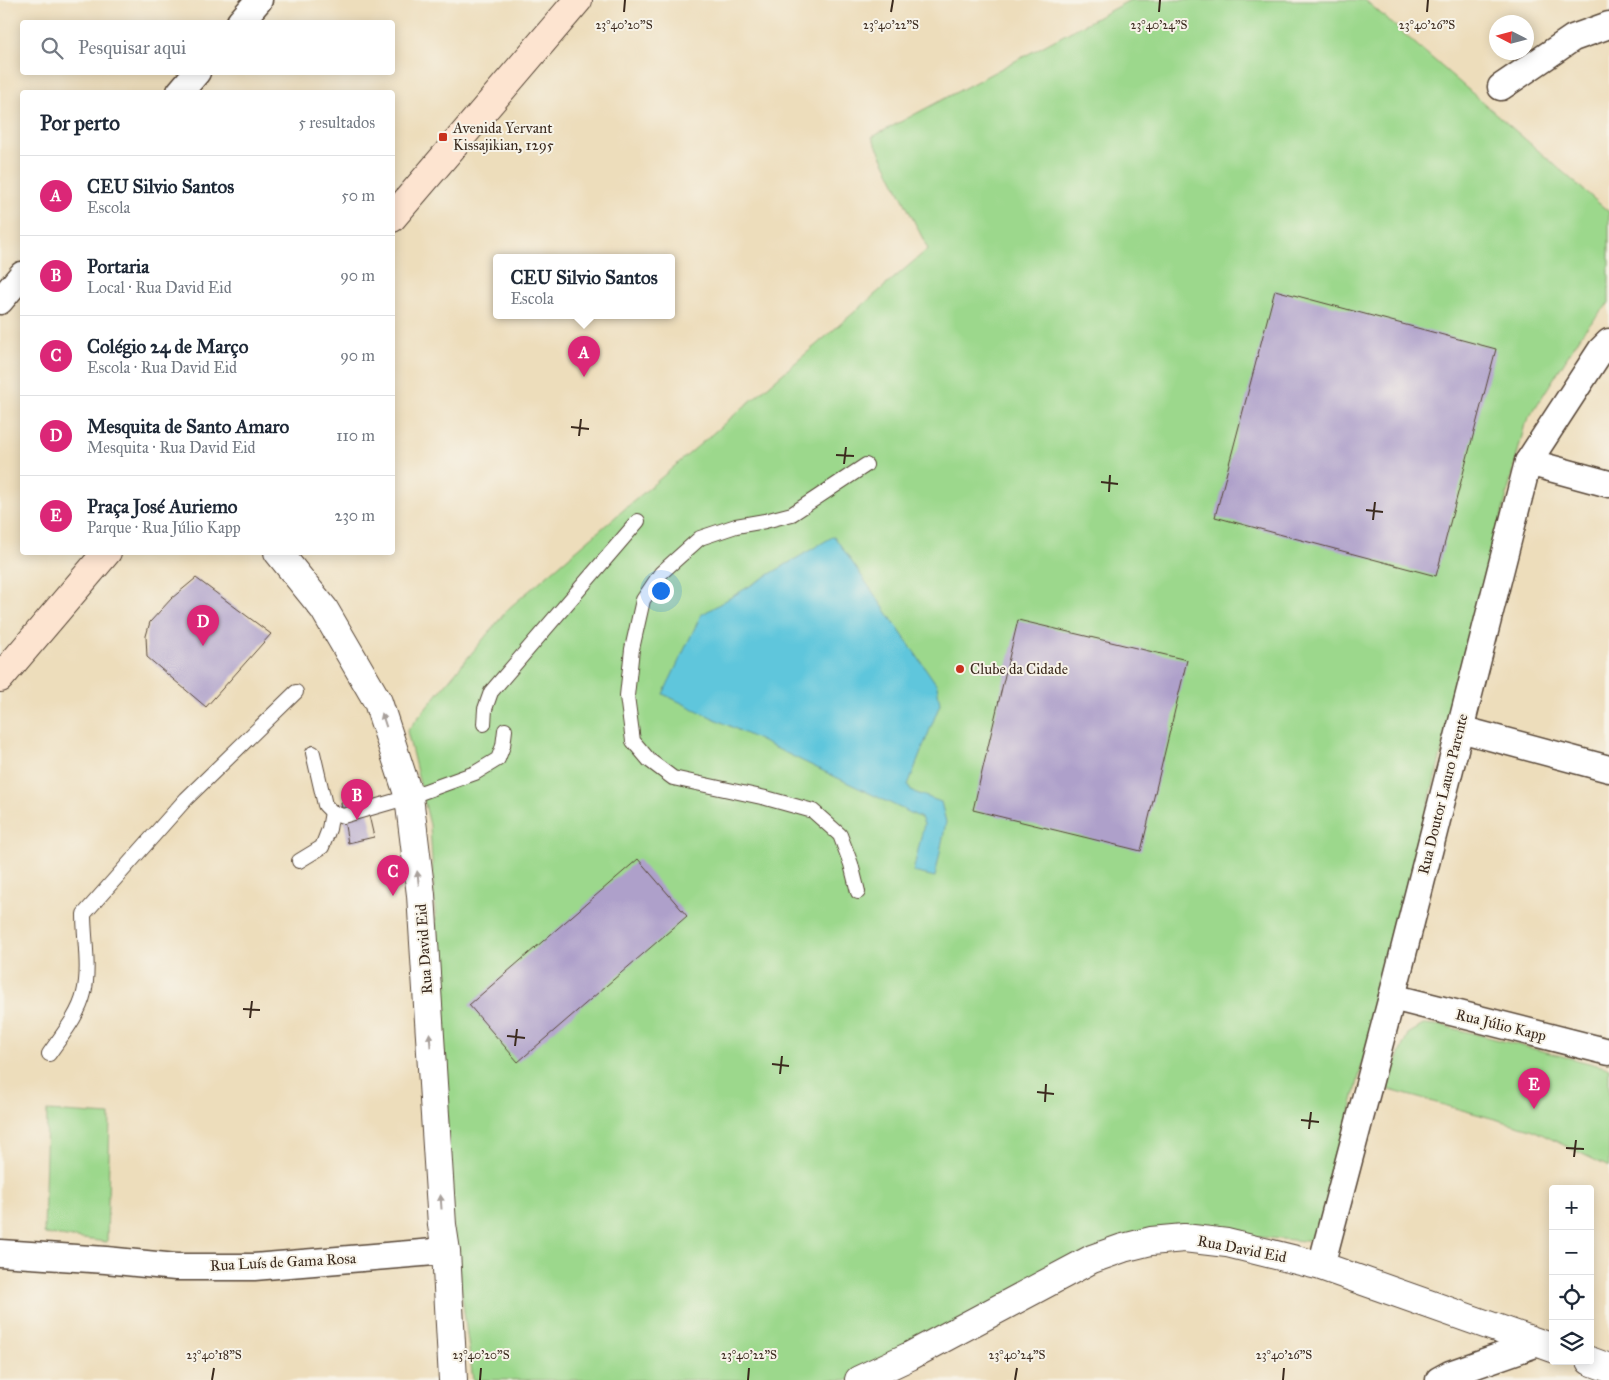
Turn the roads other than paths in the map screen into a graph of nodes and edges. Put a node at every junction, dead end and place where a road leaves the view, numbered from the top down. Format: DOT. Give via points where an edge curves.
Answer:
graph roads {
  1 [pos="259,0"];
  2 [pos="578,0"];
  3 [pos="242,20"];
  4 [pos="1609,25"];
  5 [pos="194,75"];
  6 [pos="1501,87"];
  7 [pos="182,90"];
  8 [pos="395,214"];
  9 [pos="20,277"];
  10 [pos="0,301"];
  11 [pos="1609,342"];
  12 [pos="1528,462"];
  13 [pos="866,465"];
  14 [pos="1609,484"];
  15 [pos="638,520"];
  16 [pos="104,555"];
  17 [pos="280,555"];
  18 [pos="0,678"];
  19 [pos="296,692"];
  20 [pos="484,724"];
  21 [pos="1460,729"];
  22 [pos="505,730"];
  23 [pos="313,754"];
  24 [pos="1609,769"];
  25 [pos="409,797"];
  26 [pos="332,812"];
  27 [pos="299,861"];
  28 [pos="858,892"];
  29 [pos="1392,997"];
  30 [pos="1609,1052"];
  31 [pos="49,1054"];
  32 [pos="446,1251"];
  33 [pos="0,1253"];
  34 [pos="1320,1266"];
  35 [pos="1546,1345"];
  36 [pos="1594,1362"];
  37 [pos="1609,1368"];
  38 [pos="453,1380"];
  39 [pos="859,1380"];
  40 [pos="1439,1380"];
  1 -- 3 [label="street"];
  2 -- 8 [label="main road"];
  4 -- 6 [label="street" via="1573,38"];
  5 -- 7 [label="street"];
  9 -- 10 [label="street"];
  11 -- 12 [label="street, Rua Doutor Lauro Parente"];
  12 -- 14 [label="street"];
  12 -- 21 [label="street, Rua Doutor Lauro Parente"];
  13 -- 28 [label="lane" via="792,514 736,526 700,538 661,573 643,600 632,649 627,696 633,740 649,760 673,778 813,811 840,835"];
  15 -- 20 [label="lane" via="492,692 485,709"];
  16 -- 18 [label="main road"];
  25 -- 17 [label="street, Rua David Eid, one-way" via="378,702 324,609"];
  19 -- 31 [label="lane" via="186,799 84,914 84,992 76,1014"];
  21 -- 24 [label="street"];
  21 -- 29 [label="street, Rua Doutor Lauro Parente"];
  22 -- 25 [label="lane" via="498,759 475,773"];
  23 -- 26 [label="lane" via="324,805"];
  25 -- 26 [label="lane" via="343,816"];
  32 -- 25 [label="street, Rua David Eid, one-way" via="420,895"];
  26 -- 27 [label="lane" via="322,847"];
  29 -- 30 [label="street, Rua Júlio Kapp"];
  29 -- 34 [label="street, Rua Doutor Lauro Parente"];
  32 -- 33 [label="street, Rua Luís de Gama Rosa" via="254,1267 176,1267"];
  32 -- 38 [label="street, Rua David Eid"];
  34 -- 35 [label="street, Rua David Eid"];
  34 -- 39 [label="street, Rua David Eid" via="1227,1243 1184,1238 1151,1241 1092,1259"];
  35 -- 40 [label="street"];
  36 -- 37 [label="street"];
}
